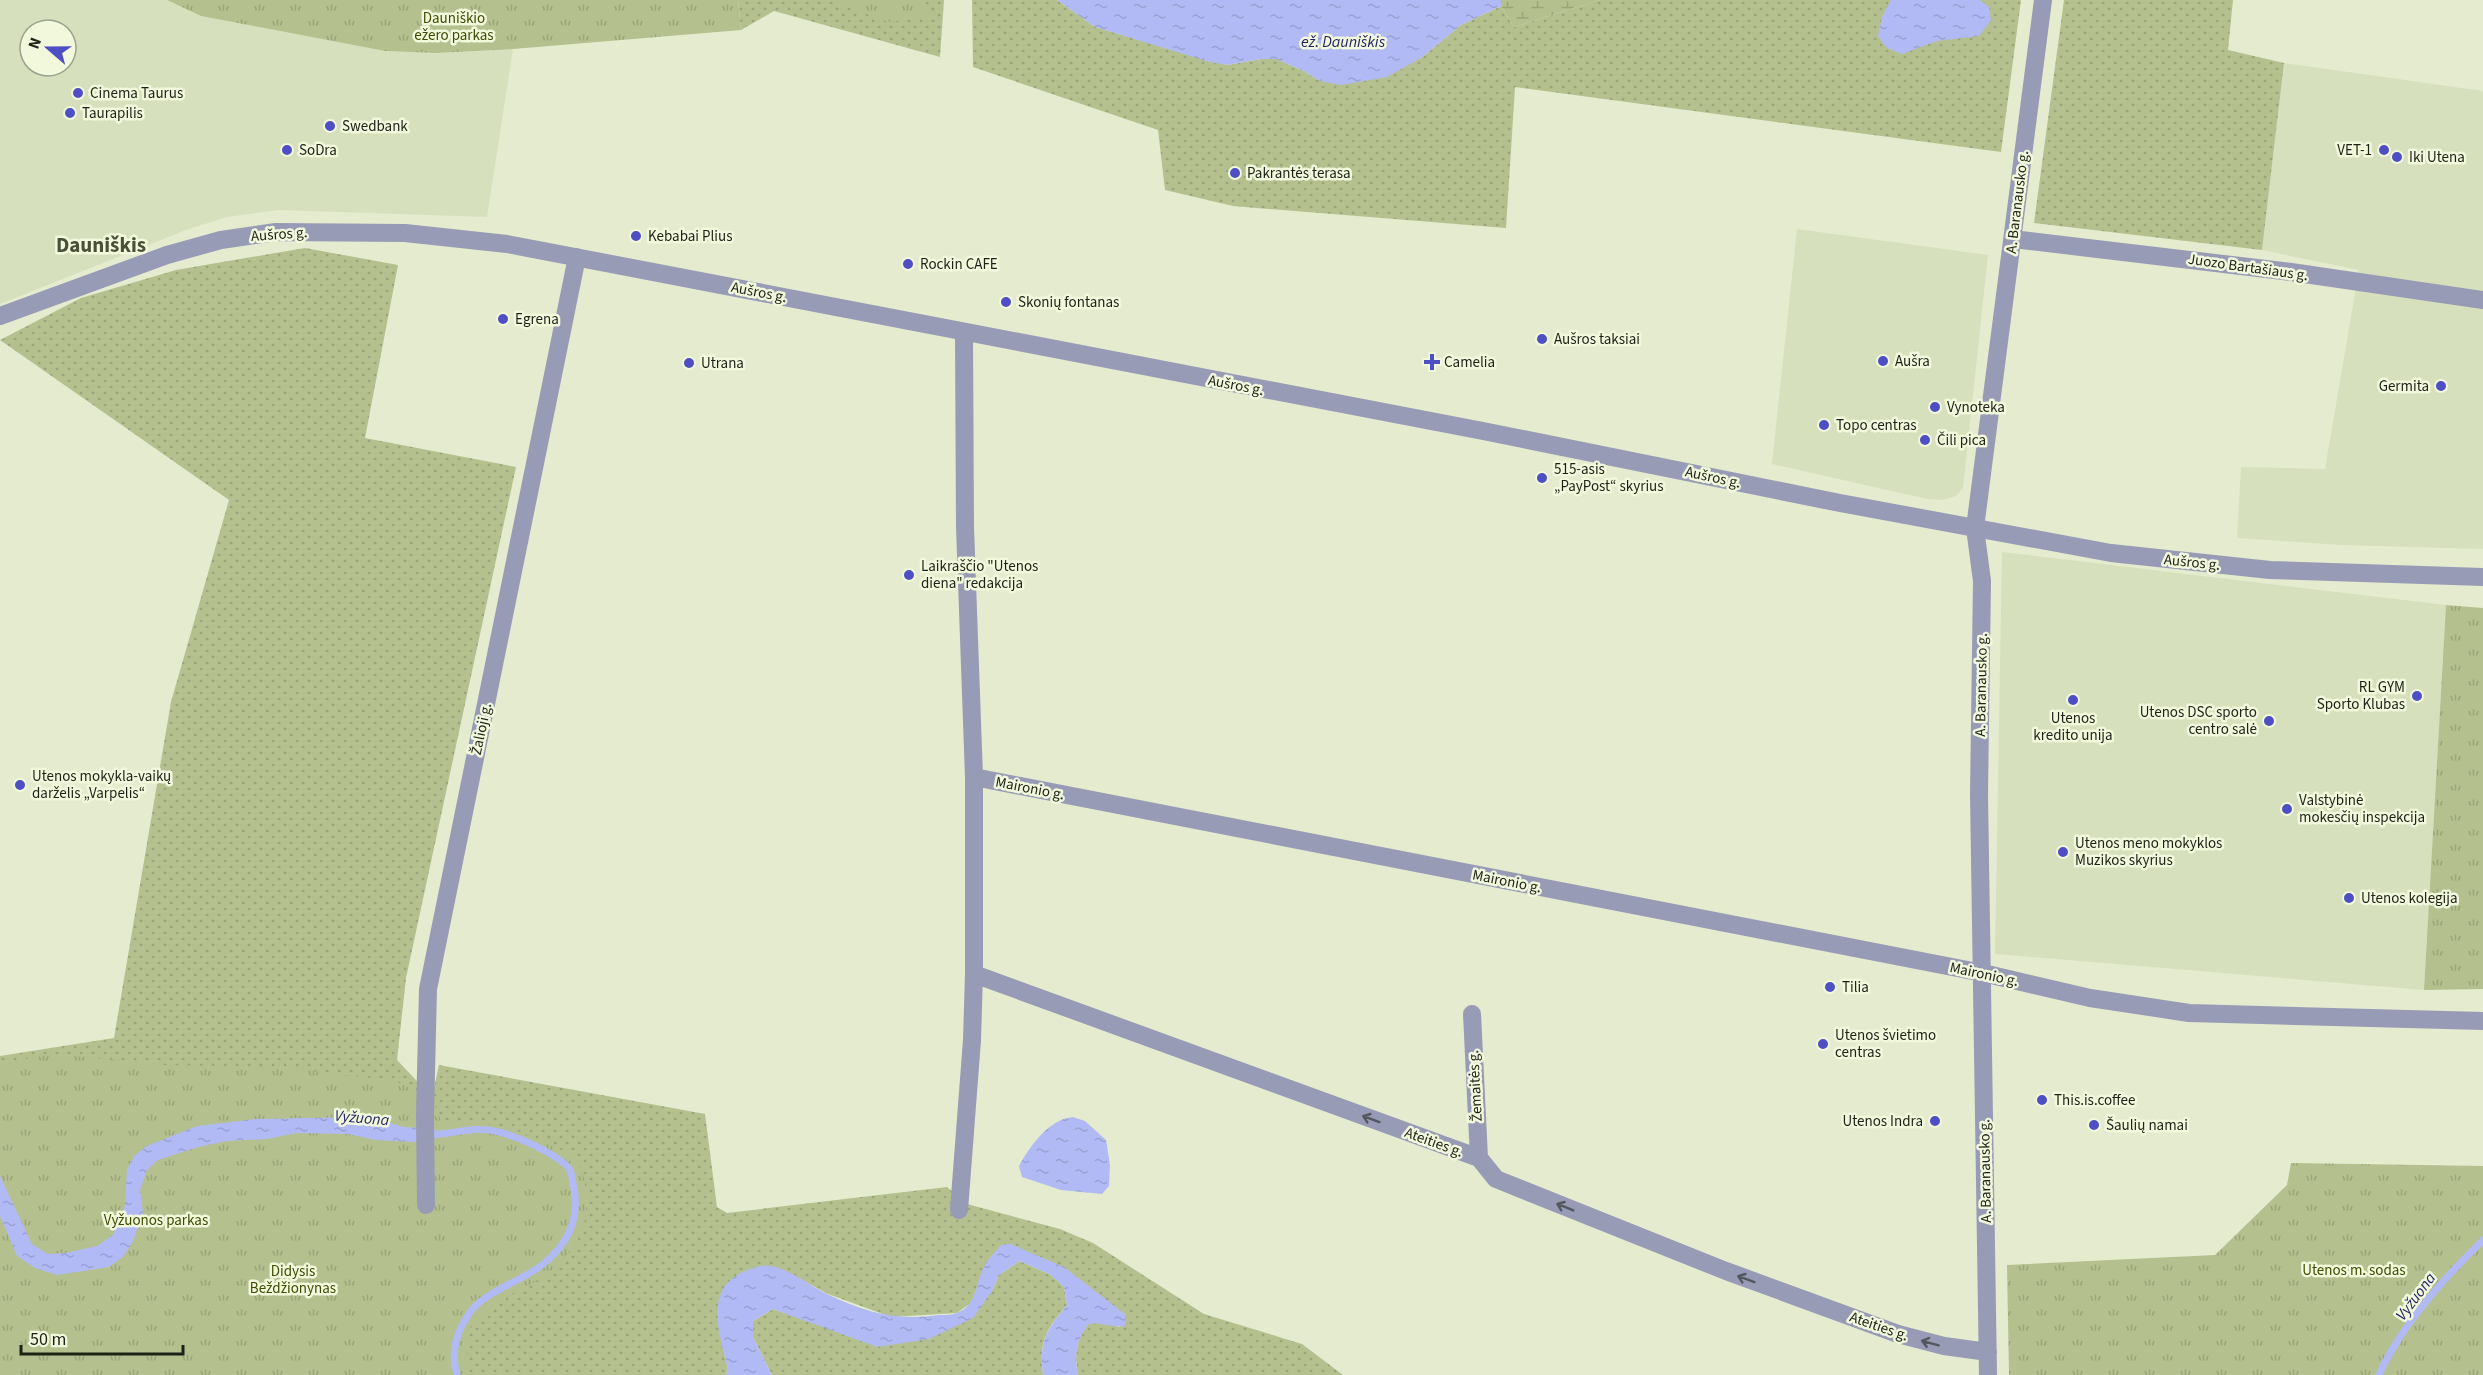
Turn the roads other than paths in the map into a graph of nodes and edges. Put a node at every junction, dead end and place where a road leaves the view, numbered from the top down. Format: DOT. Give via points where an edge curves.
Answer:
graph roads {
  1 [pos="2043,0"];
  2 [pos="2013,239"];
  3 [pos="577,257"];
  4 [pos="2483,300"];
  5 [pos="0,316"];
  6 [pos="964,332"];
  7 [pos="1975,528"];
  8 [pos="2483,577"];
  9 [pos="974,777"];
  10 [pos="1983,973"];
  11 [pos="974,974"];
  12 [pos="1472,1014"];
  13 [pos="2483,1022"];
  14 [pos="1479,1158"];
  15 [pos="426,1205"];
  16 [pos="959,1210"];
  17 [pos="1988,1352"];
  18 [pos="1988,1375"];
  1 -- 2 [label="street, A. Baranausko g."];
  2 -- 4 [label="street, Juozo Bartašiaus g." via="2269,269"];
  2 -- 7 [label="street, A. Baranausko g."];
  3 -- 5 [label="street, Aušros g." via="507,244 405,233 276,232 221,240 167,255"];
  3 -- 6 [label="street, Aušros g."];
  3 -- 15 [label="street, Žalioji g." via="428,989"];
  6 -- 7 [label="street, Aušros g."];
  6 -- 9 [label="street, Maironio g." via="965,527"];
  7 -- 8 [label="street, Aušros g." via="2111,553 2204,564"];
  7 -- 10 [label="street, A. Baranausko g." via="1982,581 1979,794"];
  9 -- 10 [label="street, Maironio g."];
  9 -- 11 [label="street"];
  10 -- 13 [label="street, Maironio g." via="2090,998 2189,1013"];
  10 -- 17 [label="street, A. Baranausko g."];
  14 -- 11 [label="street, Ateities g., one-way"];
  11 -- 16 [label="street"];
  12 -- 14 [label="street, Žemaitės g."];
  17 -- 14 [label="street, Ateities g., one-way" via="1898,1334 1726,1271 1496,1179"];
  17 -- 18 [label="street, A. Baranausko g."];
}
